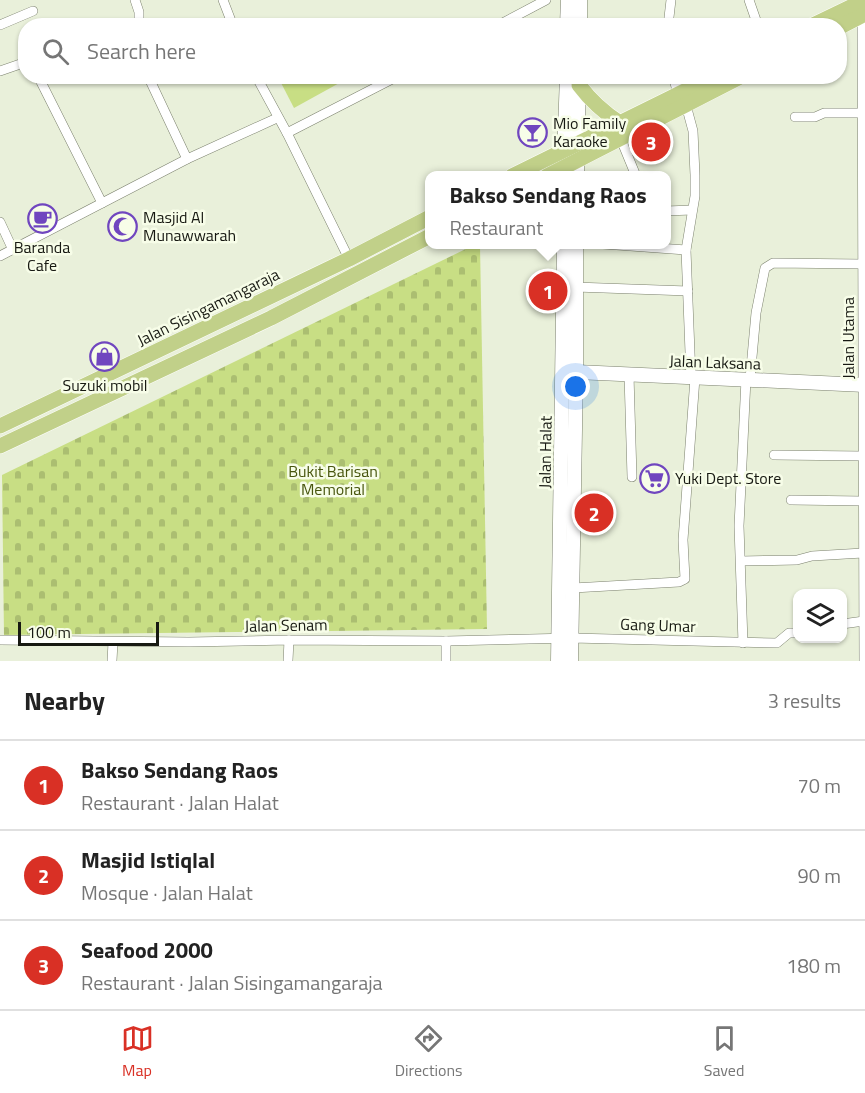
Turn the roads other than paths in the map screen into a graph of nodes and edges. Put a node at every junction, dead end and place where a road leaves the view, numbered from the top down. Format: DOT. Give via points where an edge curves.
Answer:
graph roads {
  1 [pos="135,0"];
  2 [pos="222,0"];
  3 [pos="546,0"];
  4 [pos="568,0"];
  5 [pos="580,0"];
  6 [pos="671,0"];
  7 [pos="749,0"];
  8 [pos="864,10"];
  9 [pos="33,11"];
  10 [pos="139,18"];
  11 [pos="230,18"];
  12 [pos="512,18"];
  13 [pos="567,18"];
  14 [pos="580,18"];
  15 [pos="669,18"];
  16 [pos="755,18"];
  17 [pos="838,18"];
  18 [pos="847,22"];
  19 [pos="0,25"];
  20 [pos="18,65"];
  21 [pos="0,71"];
  22 [pos="42,84"];
  23 [pos="152,84"];
  24 [pos="260,84"];
  25 [pos="382,84"];
  26 [pos="575,84"];
  27 [pos="579,84"];
  28 [pos="676,84"];
  29 [pos="704,84"];
  30 [pos="721,84"];
  31 [pos="682,99"];
  32 [pos="862,113"];
  33 [pos="277,117"];
  34 [pos="795,117"];
  35 [pos="620,130"];
  36 [pos="287,133"];
  37 [pos="864,145"];
  38 [pos="572,147"];
  39 [pos="187,159"];
  40 [pos="569,167"];
  41 [pos="522,171"];
  42 [pos="634,171"];
  43 [pos="864,202"];
  44 [pos="102,203"];
  45 [pos="692,210"];
  46 [pos="671,211"];
  47 [pos="425,219"];
  48 [pos="0,222"];
  49 [pos="425,238"];
  50 [pos="864,241"];
  51 [pos="564,249"];
  52 [pos="576,249"];
  53 [pos="671,249"];
  54 [pos="13,250"];
  55 [pos="686,250"];
  56 [pos="0,256"];
  57 [pos="349,259"];
  58 [pos="863,264"];
  59 [pos="356,273"];
  60 [pos="575,287"];
  61 [pos="864,288"];
  62 [pos="688,291"];
  63 [pos="185,338"];
  64 [pos="194,354"];
  65 [pos="569,372"];
  66 [pos="629,375"];
  67 [pos="693,378"];
  68 [pos="748,379"];
  69 [pos="864,385"];
  70 [pos="0,426"];
  71 [pos="0,446"];
  72 [pos="774,455"];
  73 [pos="862,456"];
  74 [pos="632,477"];
  75 [pos="864,487"];
  76 [pos="791,500"];
  77 [pos="863,501"];
  78 [pos="863,553"];
  79 [pos="741,561"];
  80 [pos="864,586"];
  81 [pos="573,588"];
  82 [pos="864,621"];
  83 [pos="847,623"];
  84 [pos="793,633"];
  85 [pos="565,638"];
  86 [pos="0,640"];
  87 [pos="289,640"];
  88 [pos="446,640"];
  89 [pos="864,641"];
  90 [pos="112,642"];
  91 [pos="743,643"];
  92 [pos="112,661"];
  93 [pos="288,661"];
  94 [pos="446,661"];
  95 [pos="558,661"];
  96 [pos="571,661"];
  97 [pos="864,661"];
  1 -- 10 [label="street"];
  2 -- 11 [label="street"];
  3 -- 12 [label="street"];
  4 -- 13 [label="main road"];
  5 -- 14 [label="main road"];
  6 -- 15 [label="street"];
  7 -- 16 [label="street"];
  8 -- 17 [label="main road"];
  8 -- 18 [label="main road"];
  8 -- 32 [label="street, Jalan Utama"];
  9 -- 19 [label="street"];
  20 -- 21 [label="street"];
  22 -- 44 [label="street"];
  23 -- 39 [label="street"];
  24 -- 33 [label="street"];
  25 -- 36 [label="street"];
  26 -- 38 [label="main road"];
  27 -- 35 [label="main road"];
  28 -- 31 [label="street"];
  29 -- 31 [label="main road"];
  30 -- 31 [label="main road"];
  31 -- 35 [label="main road"];
  31 -- 45 [label="street" via="693,130"];
  32 -- 34 [label="street"];
  32 -- 37 [label="street, Jalan Utama"];
  33 -- 36 [label="street"];
  33 -- 39 [label="street"];
  35 -- 38 [label="main road"];
  35 -- 40 [label="main road"];
  35 -- 42 [label="street"];
  36 -- 57 [label="street"];
  37 -- 43 [label="street, Jalan Utama"];
  38 -- 40 [label="main road"];
  38 -- 41 [label="main road"];
  39 -- 44 [label="street"];
  43 -- 50 [label="street, Jalan Utama"];
  44 -- 54 [label="street"];
  45 -- 46 [label="street"];
  45 -- 55 [label="street"];
  47 -- 57 [label="main road, Jalan Sisingamangaraja"];
  48 -- 54 [label="street"];
  49 -- 59 [label="main road"];
  50 -- 58 [label="street, Jalan Utama"];
  51 -- 65 [label="main road, Jalan Halat"];
  52 -- 60 [label="main road, Jalan Halat"];
  53 -- 55 [label="street"];
  54 -- 56 [label="street"];
  55 -- 62 [label="street"];
  57 -- 59 [label="main road"];
  57 -- 63 [label="main road, Jalan Sisingamangaraja"];
  58 -- 61 [label="street, Jalan Utama"];
  58 -- 68 [label="street" via="773,263 765,268"];
  59 -- 64 [label="main road"];
  60 -- 62 [label="street"];
  60 -- 65 [label="main road, Jalan Halat"];
  61 -- 69 [label="street, Jalan Utama"];
  62 -- 67 [label="street"];
  63 -- 64 [label="main road"];
  63 -- 70 [label="main road, Jalan Sisingamangaraja"];
  64 -- 71 [label="main road"];
  65 -- 66 [label="main road, Jalan Laksana"];
  65 -- 81 [label="main road, Jalan Halat"];
  65 -- 85 [label="main road, Jalan Halat"];
  66 -- 67 [label="main road, Jalan Laksana"];
  66 -- 74 [label="street"];
  67 -- 68 [label="main road, Jalan Laksana"];
  67 -- 81 [label="street" via="683,548 685,579"];
  68 -- 69 [label="main road, Jalan Laksana"];
  68 -- 79 [label="street" via="739,526"];
  69 -- 73 [label="street, Jalan Utama"];
  72 -- 73 [label="street"];
  73 -- 75 [label="street, Jalan Utama"];
  75 -- 77 [label="street, Jalan Utama"];
  76 -- 77 [label="street"];
  77 -- 78 [label="street, Jalan Utama"];
  78 -- 79 [label="street"];
  78 -- 80 [label="street, Jalan Utama"];
  79 -- 91 [label="street"];
  80 -- 82 [label="street, Jalan Utama"];
  81 -- 85 [label="main road, Jalan Halat"];
  82 -- 83 [label="street"];
  82 -- 89 [label="street, Jalan Utama"];
  84 -- 91 [label="street, Gang Umar" via="777,643"];
  85 -- 88 [label="street, Jalan Senam"];
  85 -- 91 [label="street, Gang Umar"];
  85 -- 95 [label="main road, Jalan Halat"];
  85 -- 96 [label="main road, Jalan Halat"];
  86 -- 90 [label="street, Jalan Senam"];
  87 -- 88 [label="street, Jalan Senam"];
  87 -- 90 [label="street, Jalan Senam"];
  87 -- 93 [label="street"];
  88 -- 94 [label="street"];
  89 -- 97 [label="street, Jalan Utama"];
  90 -- 92 [label="street"];
}
